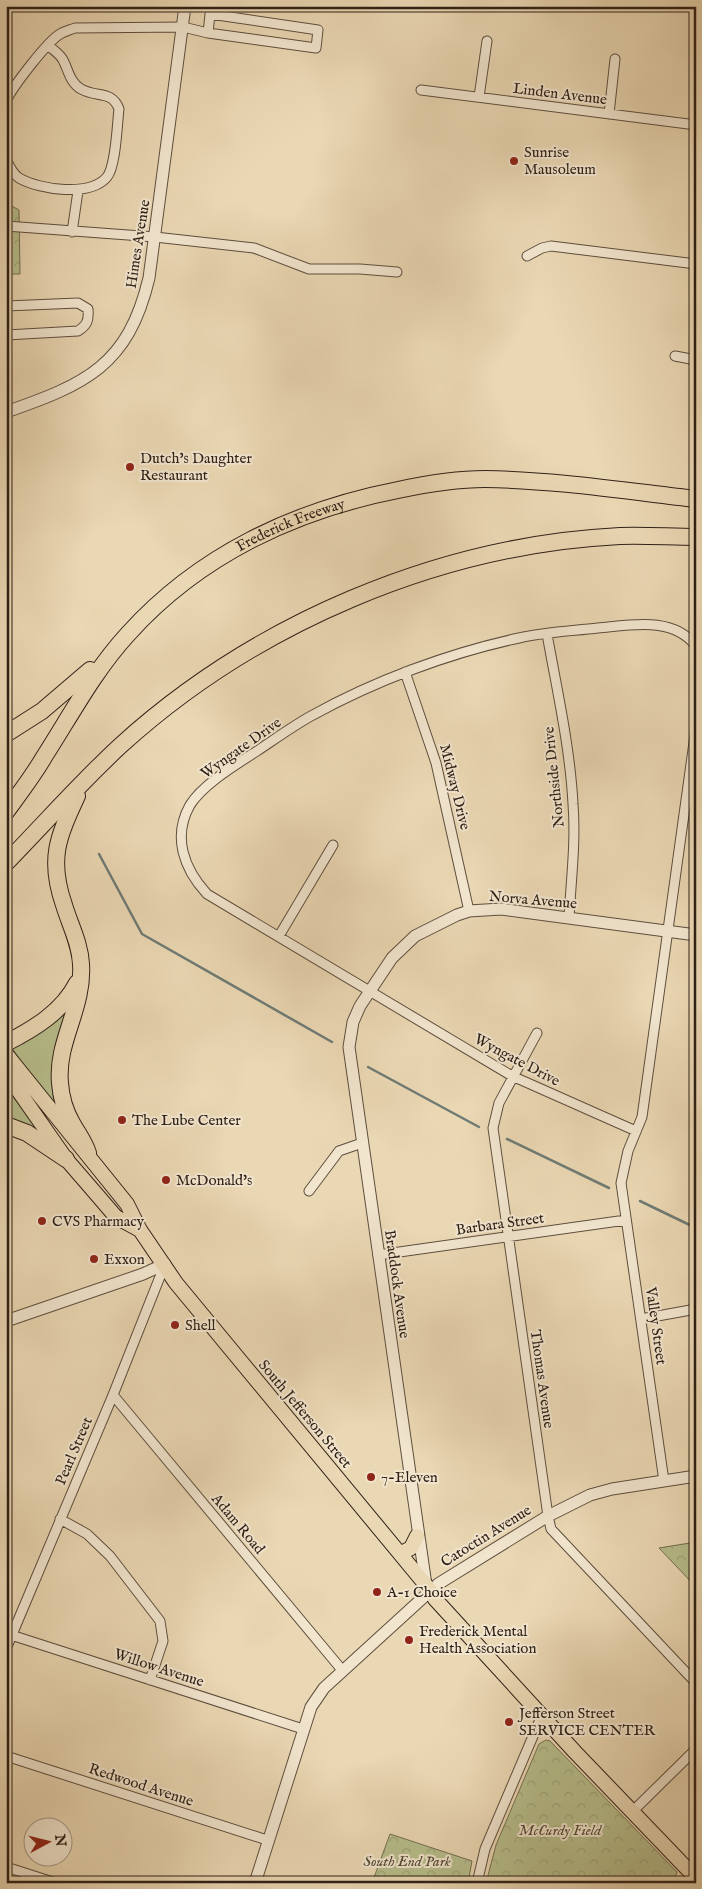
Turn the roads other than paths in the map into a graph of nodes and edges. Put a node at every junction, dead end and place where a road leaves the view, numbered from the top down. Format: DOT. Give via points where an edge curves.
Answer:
graph roads {
  1 [pos="185,6"];
  2 [pos="182,27"];
  3 [pos="208,33"];
  4 [pos="487,41"];
  5 [pos="48,46"];
  6 [pos="615,59"];
  7 [pos="421,90"];
  8 [pos="479,98"];
  9 [pos="6,100"];
  10 [pos="609,114"];
  11 [pos="696,125"];
  12 [pos="6,159"];
  13 [pos="78,191"];
  14 [pos="6,226"];
  15 [pos="72,232"];
  16 [pos="155,237"];
  17 [pos="528,256"];
  18 [pos="696,264"];
  19 [pos="398,272"];
  20 [pos="6,306"];
  21 [pos="6,335"];
  22 [pos="675,356"];
  23 [pos="696,360"];
  24 [pos="7,410"];
  25 [pos="696,499"];
  26 [pos="696,538"];
  27 [pos="547,634"];
  28 [pos="126,635"];
  29 [pos="696,646"];
  30 [pos="406,672"];
  31 [pos="696,728"];
  32 [pos="6,734"];
  33 [pos="83,782"];
  34 [pos="691,791"];
  35 [pos="6,812"];
  36 [pos="333,845"];
  37 [pos="6,863"];
  38 [pos="468,911"];
  39 [pos="568,918"];
  40 [pos="668,931"];
  41 [pos="696,935"];
  42 [pos="280,936"];
  43 [pos="81,977"];
  44 [pos="369,991"];
  45 [pos="537,1033"];
  46 [pos="6,1043"];
  47 [pos="6,1054"];
  48 [pos="6,1074"];
  49 [pos="512,1076"];
  50 [pos="6,1124"];
  51 [pos="636,1131"];
  52 [pos="362,1143"];
  53 [pos="88,1153"];
  54 [pos="66,1159"];
  55 [pos="309,1191"];
  56 [pos="626,1220"];
  57 [pos="140,1230"];
  58 [pos="509,1236"];
  59 [pos="378,1254"];
  60 [pos="165,1264"];
  61 [pos="696,1310"];
  62 [pos="641,1318"];
  63 [pos="6,1320"];
  64 [pos="114,1395"];
  65 [pos="696,1476"];
  66 [pos="664,1481"];
  67 [pos="548,1516"];
  68 [pos="60,1519"];
  69 [pos="417,1536"];
  70 [pos="400,1554"];
  71 [pos="428,1588"];
  72 [pos="9,1634"];
  73 [pos="6,1648"];
  74 [pos="342,1670"];
  75 [pos="150,1680"];
  76 [pos="696,1683"];
  77 [pos="542,1715"];
  78 [pos="303,1729"];
  79 [pos="696,1749"];
  80 [pos="6,1756"];
  81 [pos="633,1811"];
  82 [pos="268,1840"];
  83 [pos="6,1867"];
  84 [pos="696,1878"];
  85 [pos="56,1883"];
  86 [pos="255,1883"];
  87 [pos="476,1883"];
  1 -- 2 [label="street, Himes Avenue"];
  2 -- 3 [label="street"];
  2 -- 5 [label="street" via="75,28 62,32"];
  2 -- 16 [label="street, Himes Avenue"];
  3 -- 3 [label="street" via="210,14 318,30 316,48"];
  4 -- 8 [label="street"];
  5 -- 9 [label="street"];
  5 -- 13 [label="street" via="62,58 79,88 111,97 119,110 111,170 101,182"];
  6 -- 10 [label="street"];
  7 -- 8 [label="street, Linden Avenue"];
  8 -- 10 [label="street, Linden Avenue"];
  10 -- 11 [label="street, Linden Avenue"];
  12 -- 13 [label="street" via="19,177 49,187"];
  13 -- 15 [label="street"];
  14 -- 15 [label="street"];
  15 -- 16 [label="street"];
  16 -- 19 [label="street" via="254,248 309,269 360,268"];
  16 -- 24 [label="street, Himes Avenue" via="143,306 124,343 96,373 80,383"];
  17 -- 18 [label="street" via="551,246"];
  20 -- 21 [label="street" via="78,303 88,310 89,318 86,326 78,331"];
  22 -- 23 [label="street"];
  25 -- 28 [label="highway, Frederick Freeway" via="482,479 429,484 362,497 307,514 251,538 180,585"];
  26 -- 33 [label="highway" via="619,536 545,544 416,575 363,594 273,635 221,667 121,745"];
  27 -- 29 [label="street, Wyngate Drive" via="665,625 685,635"];
  27 -- 30 [label="street, Wyngate Drive" via="501,642"];
  27 -- 39 [label="street, Northside Drive" via="569,762 573,805 574,847"];
  28 -- 32 [label="highway" via="82,678 42,711"];
  28 -- 35 [label="highway, Frederick Freeway" via="81,694 44,759"];
  30 -- 38 [label="street, Midway Drive" via="438,772"];
  30 -- 42 [label="street, Wyngate Drive" via="311,716 233,766 191,804 181,844 189,872 207,894"];
  31 -- 34 [label="street"];
  33 -- 37 [label="highway"];
  33 -- 43 [label="highway" via="63,824 56,860 60,890 77,941"];
  34 -- 40 [label="street"];
  36 -- 42 [label="street"];
  38 -- 39 [label="street, Norva Avenue" via="501,909"];
  38 -- 44 [label="street, Norva Avenue" via="428,928 404,945"];
  39 -- 40 [label="street, Norva Avenue"];
  40 -- 41 [label="street, Norva Avenue"];
  40 -- 51 [label="street" via="642,1117"];
  42 -- 44 [label="street, Wyngate Drive"];
  43 -- 46 [label="highway" via="65,1004"];
  43 -- 53 [label="highway" via="79,998 61,1053 59,1077 66,1109"];
  44 -- 49 [label="street, Wyngate Drive"];
  44 -- 52 [label="street, Braddock Avenue" via="353,1022 350,1037"];
  45 -- 49 [label="street, Thomas Avenue"];
  47 -- 53 [label="main road, South Jefferson Street" via="69,1134"];
  48 -- 54 [label="main road, South Jefferson Street"];
  49 -- 51 [label="street, Wyngate Drive"];
  49 -- 58 [label="street, Thomas Avenue" via="498,1103 493,1128"];
  50 -- 54 [label="highway" via="27,1133"];
  51 -- 56 [label="street, Valley Street" via="622,1176"];
  52 -- 55 [label="street" via="339,1151"];
  52 -- 59 [label="street, Braddock Avenue"];
  53 -- 57 [label="main road, South Jefferson Street" via="127,1204"];
  54 -- 57 [label="main road, South Jefferson Street" via="116,1217"];
  56 -- 58 [label="street, Barbara Street"];
  56 -- 62 [label="street, Valley Street"];
  57 -- 60 [label="main road, South Jefferson Street"];
  58 -- 59 [label="street, Barbara Street"];
  58 -- 67 [label="street, Thomas Avenue"];
  59 -- 69 [label="street, Braddock Avenue"];
  60 -- 63 [label="street"];
  60 -- 64 [label="street, Pearl Street"];
  60 -- 70 [label="main road, South Jefferson Street" via="176,1283"];
  61 -- 62 [label="street"];
  62 -- 66 [label="street, Valley Street"];
  64 -- 68 [label="street, Pearl Street"];
  64 -- 74 [label="street, Adam Road"];
  65 -- 66 [label="street, Catoctin Avenue"];
  66 -- 67 [label="street, Catoctin Avenue" via="601,1492"];
  67 -- 71 [label="street, Catoctin Avenue"];
  67 -- 76 [label="street, Thomas Avenue" via="551,1529"];
  68 -- 72 [label="street, Pearl Street"];
  68 -- 75 [label="street" via="87,1534 110,1556 160,1621 163,1641"];
  69 -- 70 [label="main road" via="411,1548"];
  69 -- 71 [label="street, Braddock Avenue"];
  70 -- 71 [label="main road, South Jefferson Street"];
  71 -- 74 [label="street, Catoctin Avenue"];
  71 -- 77 [label="main road, South Jefferson Street"];
  72 -- 73 [label="street, Pearl Street"];
  72 -- 75 [label="street, Willow Avenue"];
  74 -- 78 [label="street, Catoctin Avenue" via="316,1698"];
  75 -- 78 [label="street, Willow Avenue"];
  77 -- 81 [label="main road, South Jefferson Street"];
  77 -- 87 [label="street" via="485,1849"];
  78 -- 82 [label="street, Catoctin Avenue"];
  79 -- 81 [label="street"];
  80 -- 82 [label="street, Redwood Avenue"];
  81 -- 84 [label="main road, South Jefferson Street"];
  82 -- 86 [label="street, Catoctin Avenue"];
  83 -- 85 [label="street"];
}
